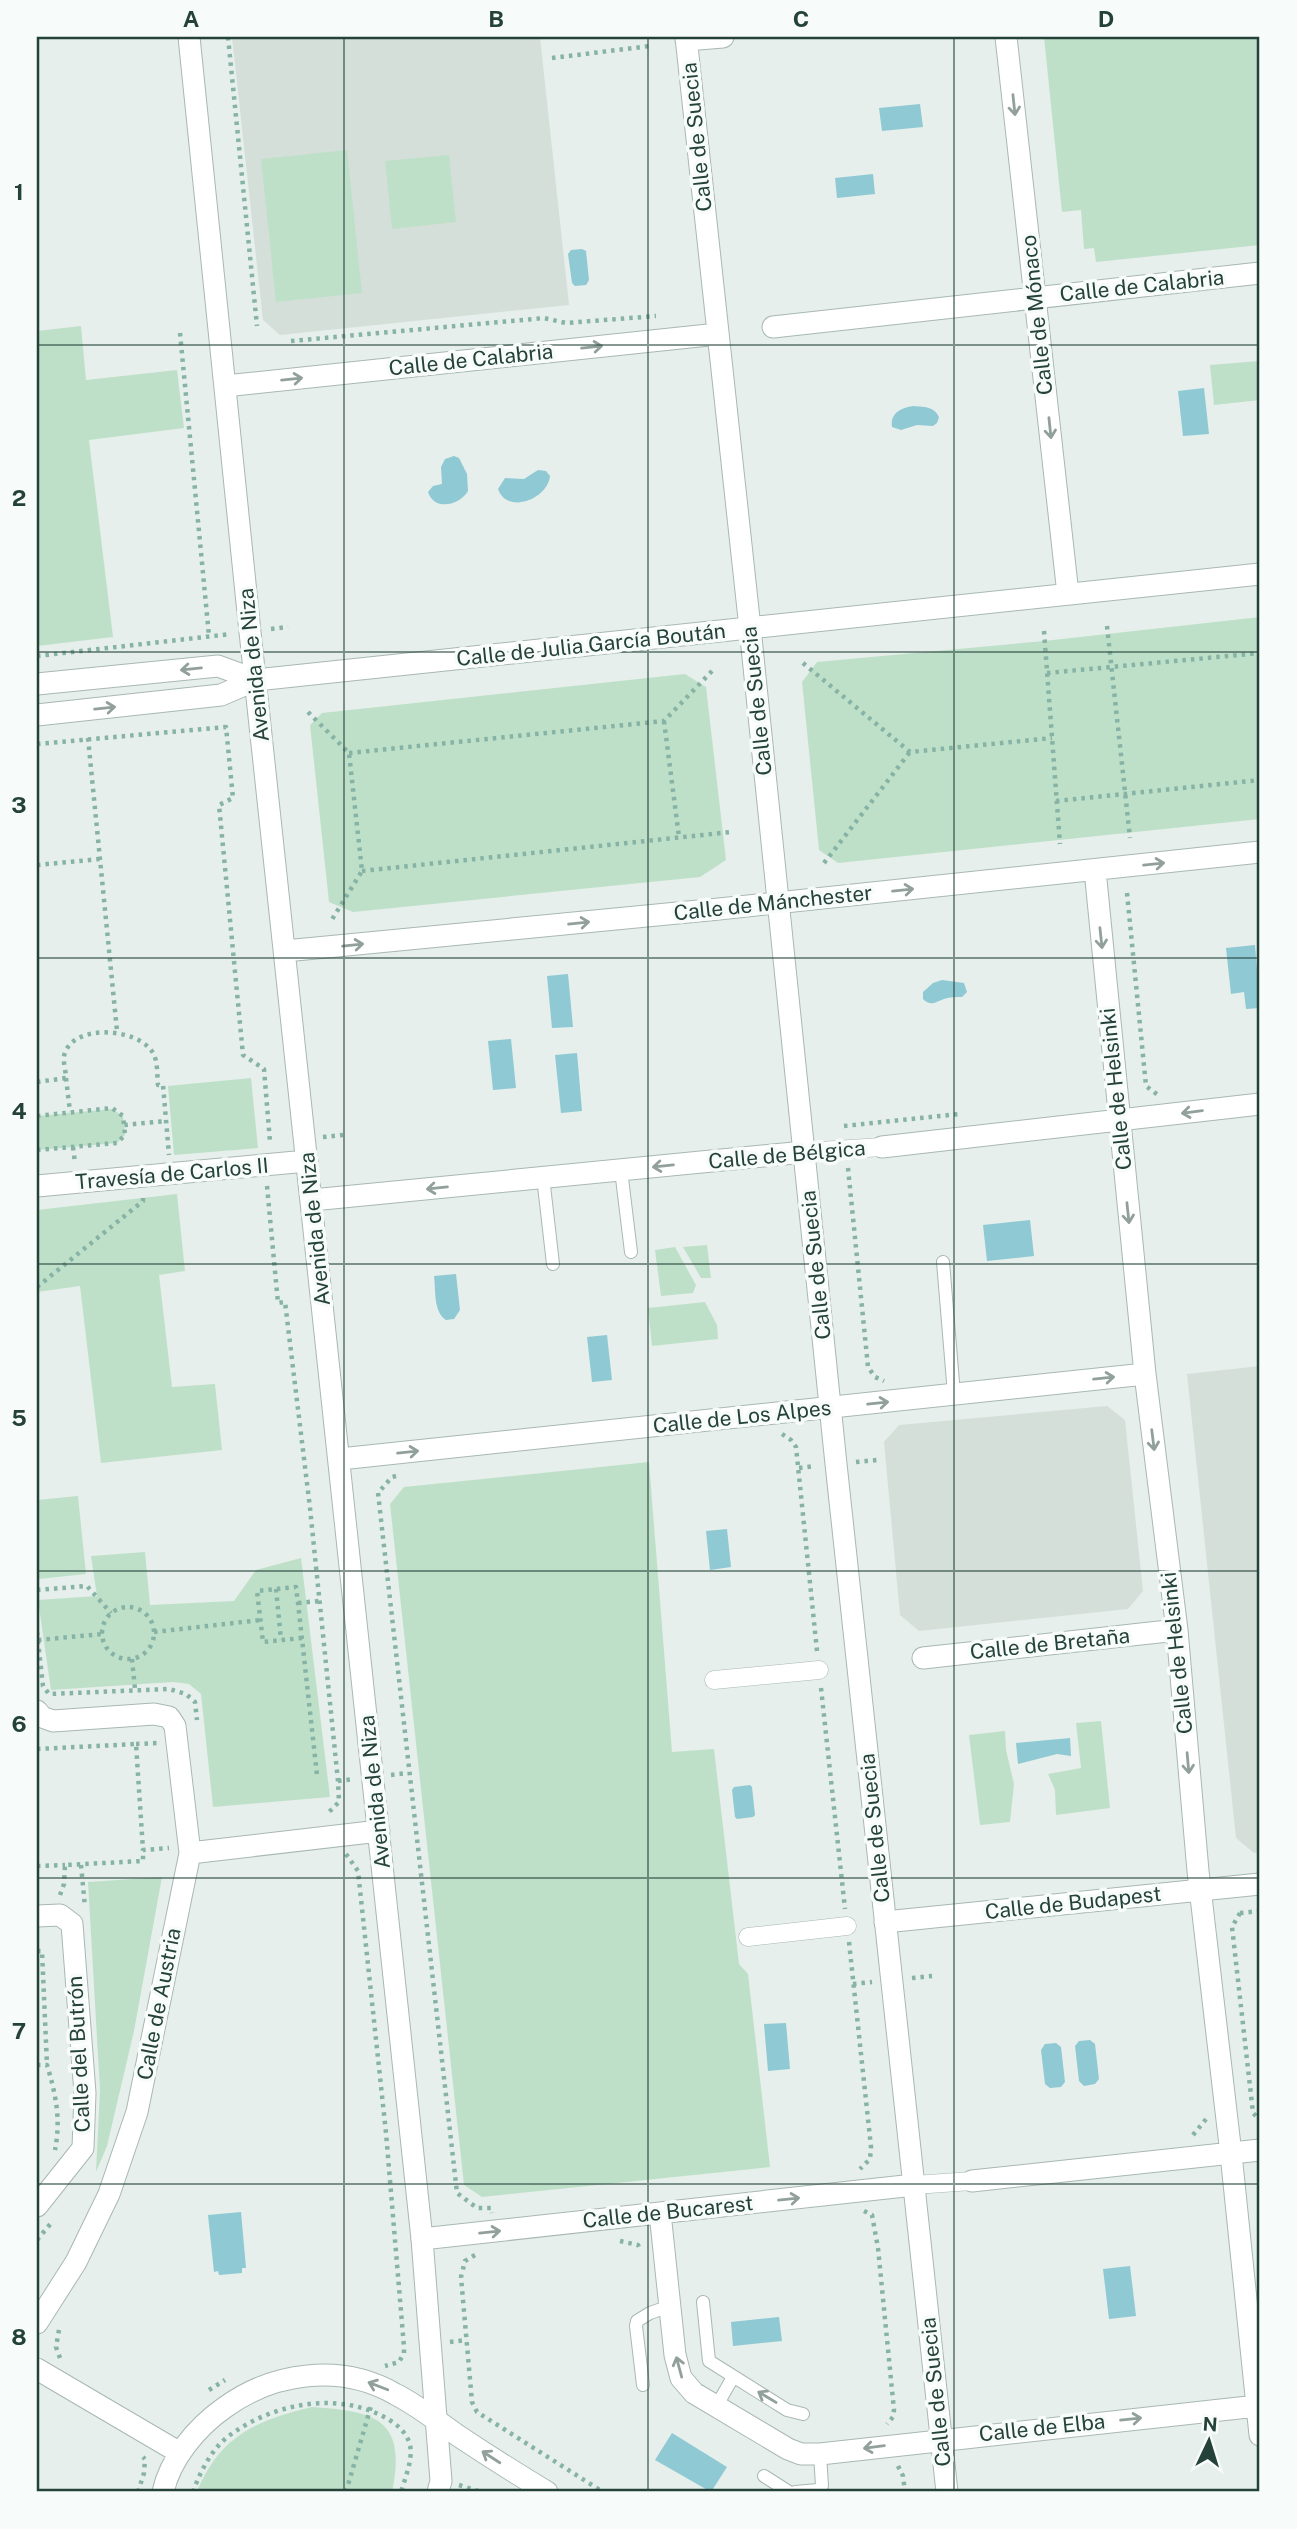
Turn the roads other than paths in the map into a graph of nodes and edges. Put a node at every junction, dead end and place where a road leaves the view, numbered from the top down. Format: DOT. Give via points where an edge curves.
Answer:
graph roads {
  1 [pos="189,37"];
  2 [pos="723,37"];
  3 [pos="1006,37"];
  4 [pos="686,38"];
  5 [pos="1260,273"];
  6 [pos="1035,298"];
  7 [pos="773,327"];
  8 [pos="718,334"];
  9 [pos="225,386"];
  10 [pos="1260,574"];
  11 [pos="1068,594"];
  12 [pos="750,628"];
  13 [pos="256,680"];
  14 [pos="37,684"];
  15 [pos="37,715"];
  16 [pos="1260,852"];
  17 [pos="1094,870"];
  18 [pos="778,903"];
  19 [pos="285,951"];
  20 [pos="1260,1104"];
  21 [pos="1119,1120"];
  22 [pos="882,1147"];
  23 [pos="804,1152"];
  24 [pos="307,1161"];
  25 [pos="621,1170"];
  26 [pos="543,1177"];
  27 [pos="37,1186"];
  28 [pos="312,1200"];
  29 [pos="631,1252"];
  30 [pos="943,1262"];
  31 [pos="553,1264"];
  32 [pos="1145,1374"];
  33 [pos="954,1394"];
  34 [pos="830,1408"];
  35 [pos="340,1459"];
  36 [pos="1177,1630"];
  37 [pos="923,1658"];
  38 [pos="819,1670"];
  39 [pos="715,1680"];
  40 [pos="37,1711"];
  41 [pos="379,1831"];
  42 [pos="180,1850"];
  43 [pos="1260,1884"];
  44 [pos="1200,1889"];
  45 [pos="37,1916"];
  46 [pos="885,1922"];
  47 [pos="847,1926"];
  48 [pos="748,1937"];
  49 [pos="1260,2150"];
  50 [pos="1231,2154"];
  51 [pos="972,2181"];
  52 [pos="914,2185"];
  53 [pos="37,2206"];
  54 [pos="660,2213"];
  55 [pos="422,2239"];
  56 [pos="703,2302"];
  57 [pos="670,2306"];
  58 [pos="37,2323"];
  59 [pos="37,2369"];
  60 [pos="733,2377"];
  61 [pos="643,2385"];
  62 [pos="1257,2406"];
  63 [pos="716,2407"];
  64 [pos="803,2414"];
  65 [pos="436,2421"];
  66 [pos="1260,2435"];
  67 [pos="942,2439"];
  68 [pos="180,2453"];
  69 [pos="820,2454"];
  70 [pos="764,2476"];
  71 [pos="163,2492"];
  72 [pos="438,2492"];
  73 [pos="547,2492"];
  74 [pos="789,2492"];
  75 [pos="795,2492"];
  76 [pos="947,2492"];
  1 -- 9 [label="street, Avenida de Niza"];
  2 -- 4 [label="street"];
  3 -- 6 [label="street, Calle de Mónaco, one-way"];
  4 -- 8 [label="street, Calle de Suecia"];
  5 -- 6 [label="street, Calle de Calabria"];
  6 -- 7 [label="street, Calle de Calabria"];
  6 -- 11 [label="street, Calle de Mónaco, one-way"];
  9 -- 8 [label="street, Calle de Calabria, one-way"];
  8 -- 12 [label="street, Calle de Suecia"];
  9 -- 13 [label="street, Avenida de Niza"];
  10 -- 11 [label="street, Calle de Julia García Boután"];
  11 -- 12 [label="street, Calle de Julia García Boután"];
  12 -- 13 [label="street, Calle de Julia García Boután"];
  12 -- 18 [label="street, Calle de Suecia"];
  13 -- 14 [label="street, Calle de Julia García Boután, one-way" via="218,666"];
  15 -- 13 [label="street, Calle de Julia García Boután, one-way" via="221,695"];
  13 -- 19 [label="street, Avenida de Niza"];
  17 -- 16 [label="street, Calle de Mánchester, one-way"];
  18 -- 17 [label="street, Calle de Mánchester, one-way"];
  17 -- 21 [label="street, Calle de Helsinki, one-way"];
  19 -- 18 [label="street, Calle de Mánchester, one-way"];
  18 -- 23 [label="street, Calle de Suecia"];
  19 -- 24 [label="street, Avenida de Niza"];
  20 -- 21 [label="street, Calle de Bélgica, one-way"];
  21 -- 22 [label="street, Calle de Bélgica"];
  21 -- 32 [label="street, Calle de Helsinki, one-way"];
  22 -- 23 [label="street, Calle de Bélgica"];
  23 -- 25 [label="street, Calle de Bélgica, one-way"];
  23 -- 34 [label="street, Calle de Suecia"];
  24 -- 27 [label="street, Travesía de Carlos II"];
  24 -- 28 [label="street, Avenida de Niza"];
  25 -- 26 [label="street, Calle de Bélgica"];
  25 -- 29 [label="lane"];
  26 -- 28 [label="street, Calle de Bélgica, one-way"];
  26 -- 31 [label="lane"];
  28 -- 35 [label="street, Avenida de Niza"];
  30 -- 33 [label="lane"];
  33 -- 32 [label="street, Calle de Los Alpes, one-way"];
  32 -- 36 [label="street, Calle de Helsinki, one-way"];
  34 -- 33 [label="street, Calle de Los Alpes, one-way"];
  35 -- 34 [label="street, Calle de Los Alpes, one-way"];
  34 -- 46 [label="street, Calle de Suecia"];
  35 -- 41 [label="street, Avenida de Niza"];
  36 -- 37 [label="street, Calle de Bretaña"];
  36 -- 44 [label="street, Calle de Helsinki, one-way"];
  38 -- 39 [label="street"];
  40 -- 42 [label="street, Calle de Austria" via="53,1721 154,1714 169,1717 175,1726"];
  41 -- 42 [label="street"];
  41 -- 55 [label="street, Avenida de Niza"];
  42 -- 58 [label="street, Calle de Austria" via="137,2112 109,2194 76,2262"];
  43 -- 44 [label="street, Calle de Budapest"];
  44 -- 46 [label="street, Calle de Budapest"];
  44 -- 50 [label="street, Calle de Helsinki"];
  45 -- 53 [label="street, Calle del Butrón" via="60,1915 72,1924 85,2093 83,2148"];
  46 -- 52 [label="street, Calle de Suecia"];
  47 -- 48 [label="street"];
  49 -- 50 [label="street"];
  50 -- 51 [label="street"];
  50 -- 62 [label="street, Calle de Helsinki"];
  51 -- 52 [label="street"];
  54 -- 52 [label="street, Calle de Bucarest, one-way" via="855,2201"];
  52 -- 67 [label="street, Calle de Suecia"];
  55 -- 54 [label="street, Calle de Bucarest, one-way"];
  54 -- 57 [label="street, Calle de Elba"];
  55 -- 65 [label="street, Avenida de Niza"];
  56 -- 60 [label="lane" via="709,2361"];
  57 -- 61 [label="lane" via="637,2321"];
  63 -- 57 [label="street, Calle de Elba, one-way" via="681,2378"];
  59 -- 68 [label="street"];
  60 -- 63 [label="lane"];
  64 -- 60 [label="lane, one-way" via="787,2410"];
  62 -- 66 [label="street, Calle de Helsinki"];
  67 -- 62 [label="street, Calle de Elba, one-way"];
  63 -- 69 [label="street, Calle de Elba" via="788,2449"];
  65 -- 68 [label="street, one-way" via="376,2385 355,2378 303,2376 257,2388 212,2417"];
  65 -- 72 [label="street, Avenida de Niza" via="442,2481"];
  73 -- 65 [label="street, one-way"];
  67 -- 69 [label="street, Calle de Elba, one-way"];
  67 -- 76 [label="street, Calle de Suecia"];
  68 -- 71 [label="street"];
  69 -- 75 [label="lane" via="822,2486"];
  70 -- 74 [label="lane"];
}
